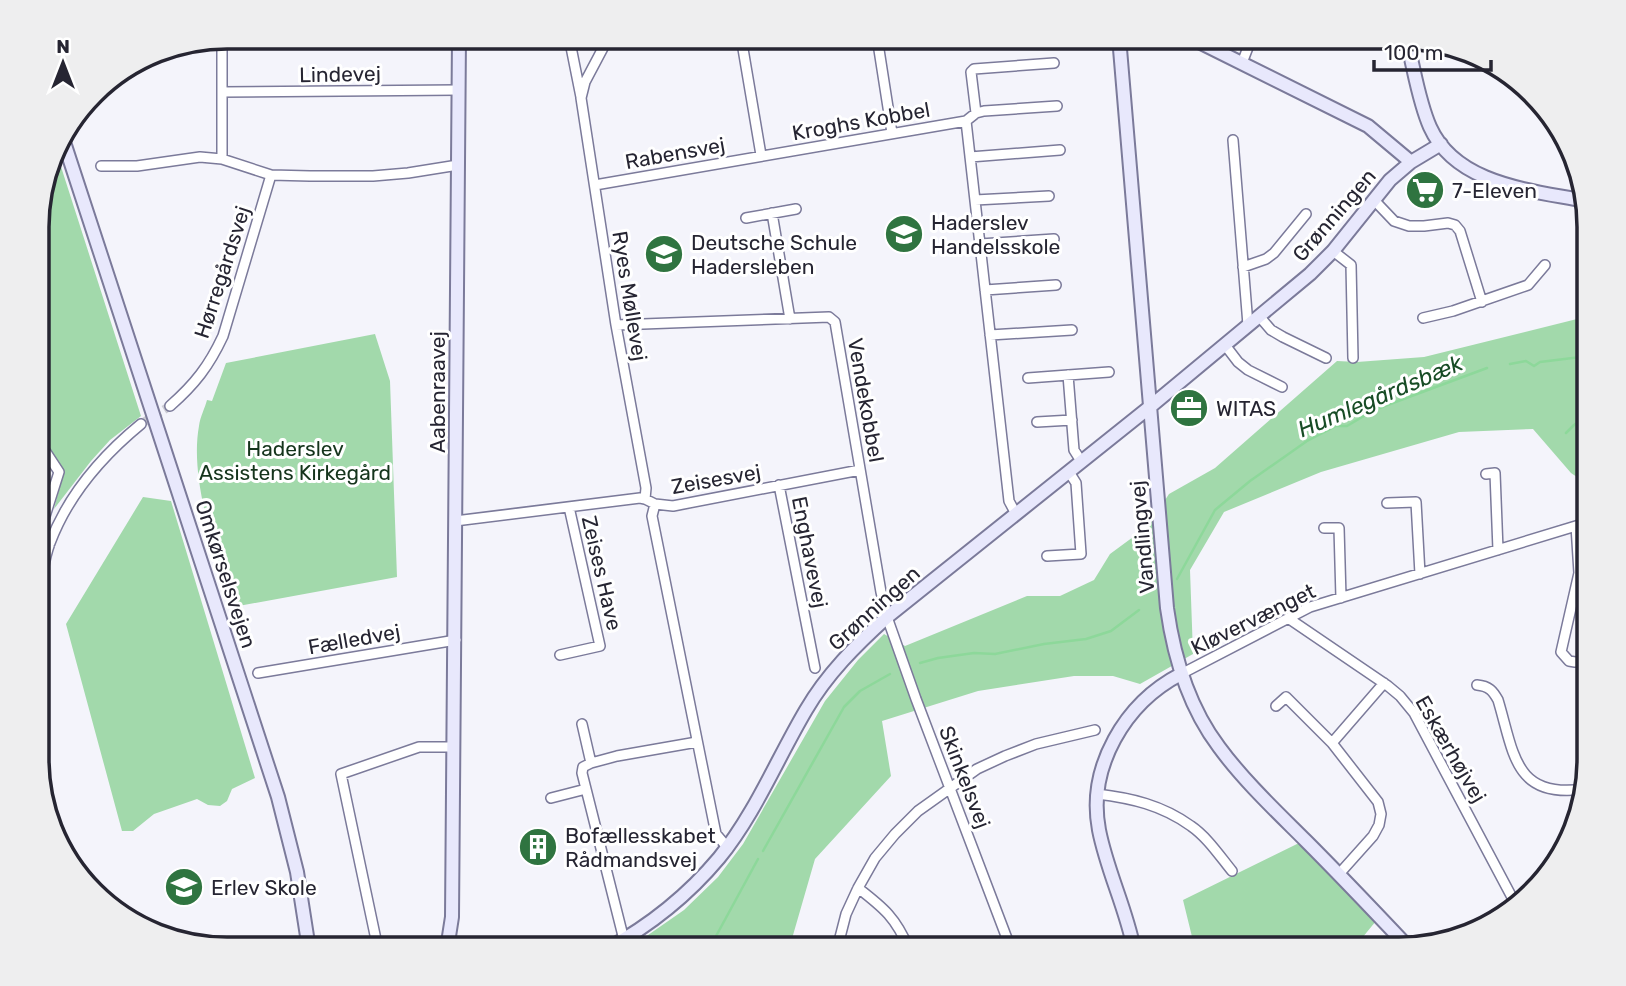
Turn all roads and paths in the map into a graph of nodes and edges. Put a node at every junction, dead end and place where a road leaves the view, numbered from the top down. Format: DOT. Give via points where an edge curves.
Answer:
graph roads {
  1 [pos="222,49"];
  2 [pos="459,49"];
  3 [pos="571,49"];
  4 [pos="602,49"];
  5 [pos="743,49"];
  6 [pos="879,49"];
  7 [pos="1120,49"];
  8 [pos="1213,49"];
  9 [pos="1247,49"];
  10 [pos="1409,50"];
  11 [pos="1054,63"];
  12 [pos="1242,63"];
  13 [pos="458,90"];
  14 [pos="222,92"];
  15 [pos="581,98"];
  16 [pos="1058,106"];
  17 [pos="976,113"];
  18 [pos="965,121"];
  19 [pos="892,133"];
  20 [pos="1233,140"];
  21 [pos="1441,144"];
  22 [pos="1060,150"];
  23 [pos="67,151"];
  24 [pos="761,155"];
  25 [pos="970,157"];
  26 [pos="222,159"];
  27 [pos="1411,162"];
  28 [pos="458,165"];
  29 [pos="101,166"];
  30 [pos="271,175"];
  31 [pos="595,185"];
  32 [pos="1049,196"];
  33 [pos="1575,199"];
  34 [pos="975,200"];
  35 [pos="1374,200"];
  36 [pos="796,209"];
  37 [pos="772,213"];
  38 [pos="1306,214"];
  39 [pos="746,218"];
  40 [pos="1054,239"];
  41 [pos="979,244"];
  42 [pos="1333,251"];
  43 [pos="1545,265"];
  44 [pos="1243,267"];
  45 [pos="1056,285"];
  46 [pos="985,290"];
  47 [pos="1482,302"];
  48 [pos="1259,316"];
  49 [pos="1423,318"];
  50 [pos="790,319"];
  51 [pos="616,325"];
  52 [pos="1248,325"];
  53 [pos="1072,330"];
  54 [pos="990,335"];
  55 [pos="1225,345"];
  56 [pos="1326,358"];
  57 [pos="1353,358"];
  58 [pos="1109,372"];
  59 [pos="1068,374"];
  60 [pos="1028,377"];
  61 [pos="1282,387"];
  62 [pos="170,405"];
  63 [pos="1151,406"];
  64 [pos="1072,420"];
  65 [pos="1037,422"];
  66 [pos="141,424"];
  67 [pos="49,457"];
  68 [pos="1081,461"];
  69 [pos="860,470"];
  70 [pos="1069,472"];
  71 [pos="1486,474"];
  72 [pos="779,485"];
  73 [pos="645,499"];
  74 [pos="1387,503"];
  75 [pos="49,504"];
  76 [pos="655,504"];
  77 [pos="569,507"];
  78 [pos="1016,514"];
  79 [pos="455,521"];
  80 [pos="1576,526"];
  81 [pos="1324,528"];
  82 [pos="1577,542"];
  83 [pos="50,543"];
  84 [pos="49,547"];
  85 [pos="1498,550"];
  86 [pos="1047,556"];
  87 [pos="1420,574"];
  88 [pos="1577,582"];
  89 [pos="1340,597"];
  90 [pos="887,617"];
  91 [pos="1288,618"];
  92 [pos="456,640"];
  93 [pos="560,655"];
  94 [pos="1577,662"];
  95 [pos="815,668"];
  96 [pos="258,673"];
  97 [pos="1181,674"];
  98 [pos="1384,683"];
  99 [pos="1477,685"];
  100 [pos="1276,706"];
  101 [pos="583,724"];
  102 [pos="1095,730"];
  103 [pos="696,742"];
  104 [pos="1332,743"];
  105 [pos="454,747"];
  106 [pos="591,763"];
  107 [pos="950,788"];
  108 [pos="586,789"];
  109 [pos="1574,791"];
  110 [pos="1097,794"];
  111 [pos="551,798"];
  112 [pos="727,847"];
  113 [pos="1232,870"];
  114 [pos="1339,874"];
  115 [pos="858,888"];
  116 [pos="1512,897"];
  117 [pos="307,937"];
  118 [pos="375,937"];
  119 [pos="449,937"];
  120 [pos="623,937"];
  121 [pos="628,937"];
  122 [pos="841,937"];
  123 [pos="904,937"];
  124 [pos="1007,937"];
  125 [pos="1131,937"];
  126 [pos="1399,937"];
  1 -- 14 [label="street"];
  2 -- 13 [label="street, Aabenraavej"];
  3 -- 15 [label="street, Ryes Møllevej"];
  4 -- 15 [label="street"];
  5 -- 24 [label="street"];
  6 -- 19 [label="street"];
  7 -- 63 [label="street, Vandlingvej"];
  8 -- 12 [label="street"];
  9 -- 12 [label="street"];
  10 -- 21 [label="street" via="1425,113"];
  11 -- 17 [label="street" via="974,69"];
  12 -- 27 [label="street" via="1368,127"];
  13 -- 14 [label="street, Lindevej"];
  13 -- 28 [label="street, Aabenraavej"];
  14 -- 26 [label="street"];
  15 -- 31 [label="street, Ryes Møllevej"];
  16 -- 17 [label="street"];
  17 -- 18 [label="street, Kroghs Kobbel"];
  18 -- 19 [label="street, Kroghs Kobbel"];
  18 -- 25 [label="street"];
  19 -- 24 [label="street, Kroghs Kobbel"];
  20 -- 44 [label="street"];
  21 -- 27 [label="street, Grønningen"];
  21 -- 33 [label="street" via="1476,174"];
  22 -- 25 [label="street"];
  23 -- 117 [label="street, Omkørselsvejen" via="278,797"];
  24 -- 31 [label="street, Rabensvej"];
  25 -- 34 [label="street"];
  26 -- 29 [label="street"];
  26 -- 30 [label="street"];
  27 -- 35 [label="street, Grønningen"];
  28 -- 30 [label="street" via="373,176"];
  28 -- 79 [label="street, Aabenraavej"];
  30 -- 62 [label="street, Hørregårdsvej" via="223,336 198,379"];
  31 -- 51 [label="street, Ryes Møllevej"];
  32 -- 34 [label="street"];
  34 -- 41 [label="street"];
  35 -- 42 [label="street, Grønningen"];
  35 -- 47 [label="street" via="1394,221 1409,226 1454,225 1460,231"];
  36 -- 37 [label="street"];
  37 -- 39 [label="street"];
  37 -- 50 [label="street"];
  38 -- 44 [label="street" via="1266,260"];
  40 -- 41 [label="street"];
  41 -- 46 [label="street"];
  42 -- 48 [label="street, Grønningen"];
  42 -- 57 [label="street" via="1351,265"];
  43 -- 47 [label="street" via="1528,285"];
  44 -- 52 [label="street"];
  45 -- 46 [label="street"];
  46 -- 54 [label="street"];
  47 -- 49 [label="street"];
  48 -- 52 [label="street, Grønningen"];
  48 -- 56 [label="street" via="1271,330"];
  50 -- 51 [label="street, Vendekobbel"];
  50 -- 69 [label="street, Vendekobbel" via="829,317 835,322"];
  51 -- 73 [label="street, Ryes Møllevej"];
  52 -- 55 [label="street, Grønningen"];
  53 -- 54 [label="street"];
  54 -- 78 [label="street" via="1009,501"];
  55 -- 61 [label="street" via="1248,370"];
  55 -- 63 [label="street, Grønningen"];
  58 -- 59 [label="street"];
  59 -- 60 [label="street"];
  59 -- 64 [label="street"];
  63 -- 68 [label="street, Grønningen"];
  63 -- 97 [label="street, Vandlingvej" via="1167,608"];
  64 -- 65 [label="street"];
  64 -- 68 [label="street" via="1074,450"];
  66 -- 83 [label="street" via="84,482"];
  67 -- 75 [label="street" via="59,472"];
  68 -- 70 [label="street, Grønningen"];
  69 -- 72 [label="street, Zeisesvej"];
  69 -- 90 [label="street, Vendekobbel"];
  70 -- 78 [label="street, Grønningen"];
  70 -- 86 [label="street" via="1076,483 1081,554"];
  71 -- 85 [label="street" via="1495,473"];
  72 -- 76 [label="street, Zeisesvej" via="673,506"];
  72 -- 95 [label="street, Enghavevej"];
  73 -- 76 [label="street, Zeisesvej"];
  73 -- 77 [label="street, Zeisesvej"];
  74 -- 87 [label="street" via="1416,502"];
  76 -- 103 [label="street" via="652,516"];
  77 -- 79 [label="street, Zeisesvej"];
  77 -- 93 [label="street, Zeises Have" via="600,646"];
  78 -- 90 [label="street, Grønningen"];
  79 -- 92 [label="street, Aabenraavej"];
  80 -- 82 [label="street"];
  80 -- 85 [label="street, Kløvervænget"];
  81 -- 89 [label="street, Kløvervænget" via="1339,527"];
  83 -- 84 [label="street"];
  85 -- 87 [label="street, Kløvervænget"];
  87 -- 89 [label="street, Kløvervænget"];
  88 -- 94 [label="street" via="1561,652"];
  89 -- 91 [label="street, Kløvervænget"];
  90 -- 107 [label="street, Skinkelsvej"];
  90 -- 112 [label="street, Grønningen" via="820,688"];
  91 -- 97 [label="street, Kløvervænget"];
  91 -- 98 [label="street, Eskærhøjvej"];
  92 -- 96 [label="street, Fælledvej"];
  92 -- 105 [label="street, Aabenraavej"];
  97 -- 110 [label="street" via="1134,709 1112,743"];
  97 -- 114 [label="street, Vandlingvej" via="1218,746"];
  98 -- 104 [label="street"];
  98 -- 116 [label="street, Eskærhøjvej" via="1414,713"];
  99 -- 109 [label="street" via="1486,686 1499,700 1516,762 1525,775 1552,791"];
  100 -- 104 [label="street" via="1286,697"];
  101 -- 106 [label="street"];
  102 -- 107 [label="street" via="1005,756"];
  103 -- 106 [label="street"];
  103 -- 112 [label="street" via="716,834"];
  104 -- 114 [label="street" via="1378,802 1381,814 1373,836"];
  105 -- 118 [label="street" via="419,747 341,774"];
  105 -- 119 [label="street, Aabenraavej"];
  106 -- 108 [label="street" via="583,766"];
  107 -- 115 [label="street" via="895,834"];
  107 -- 124 [label="street, Skinkelsvej"];
  108 -- 111 [label="street"];
  108 -- 120 [label="street"];
  110 -- 113 [label="street" via="1167,811 1192,826"];
  110 -- 125 [label="street" via="1103,848"];
  112 -- 121 [label="street, Grønningen" via="694,886"];
  114 -- 126 [label="street, Vandlingvej"];
  115 -- 122 [label="street"];
  115 -- 123 [label="street" via="891,916"];
}
